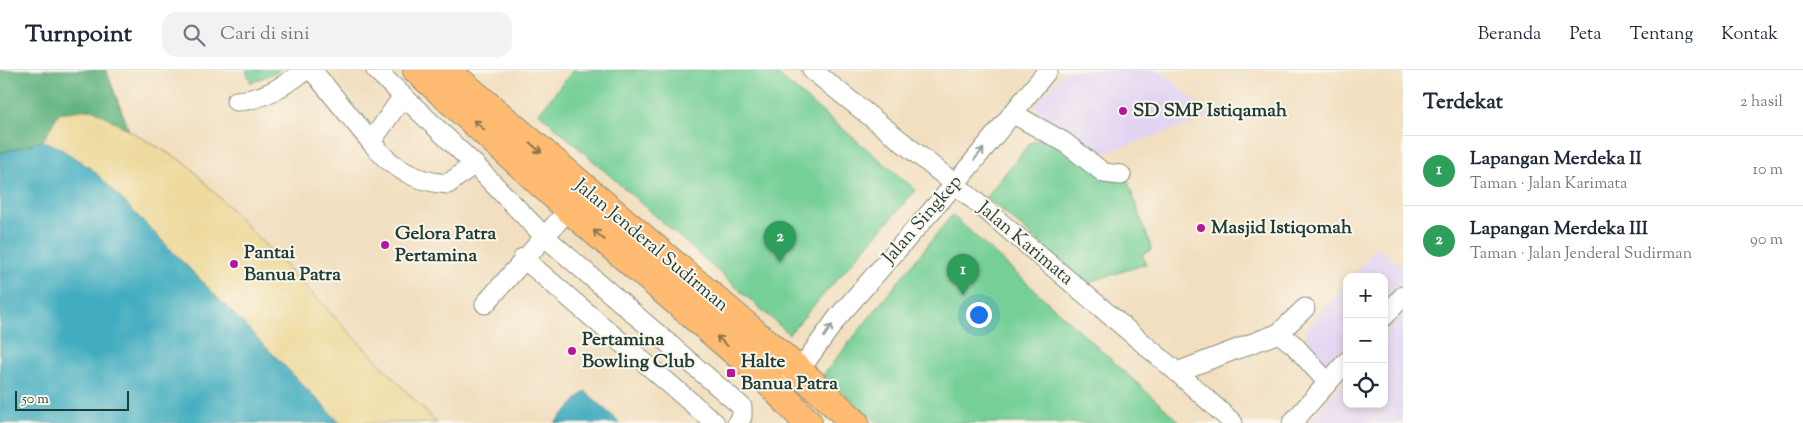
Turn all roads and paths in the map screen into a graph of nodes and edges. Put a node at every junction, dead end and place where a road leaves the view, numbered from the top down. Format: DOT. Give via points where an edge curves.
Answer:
graph roads {
  1 [pos="307,70"];
  2 [pos="312,70"];
  3 [pos="376,70"];
  4 [pos="417,70"];
  5 [pos="446,70"];
  6 [pos="812,70"];
  7 [pos="1048,70"];
  8 [pos="834,76"];
  9 [pos="403,96"];
  10 [pos="236,101"];
  11 [pos="1012,114"];
  12 [pos="371,142"];
  13 [pos="474,164"];
  14 [pos="1121,175"];
  15 [pos="954,184"];
  16 [pos="577,200"];
  17 [pos="544,236"];
  18 [pos="523,258"];
  19 [pos="1403,296"];
  20 [pos="485,304"];
  21 [pos="1305,308"];
  22 [pos="1388,313"];
  23 [pos="1279,333"];
  24 [pos="1345,363"];
  25 [pos="799,371"];
  26 [pos="1177,372"];
  27 [pos="1328,383"];
  28 [pos="779,392"];
  29 [pos="715,423"];
  30 [pos="738,423"];
  31 [pos="808,423"];
  32 [pos="855,423"];
  33 [pos="1233,423"];
  34 [pos="1292,423"];
  1 -- 10 [label="street" via="262,97"];
  2 -- 12 [label="street"];
  3 -- 9 [label="street"];
  16 -- 4 [label="highway, Jalan Jenderal Sudirman, one-way"];
  5 -- 16 [label="highway, Jalan Jenderal Sudirman, one-way"];
  6 -- 8 [label="street, Jalan Karimata"];
  7 -- 11 [label="street, Jalan Singkep"];
  8 -- 15 [label="street, Jalan Karimata"];
  9 -- 12 [label="street"];
  9 -- 13 [label="street"];
  11 -- 14 [label="street" via="1064,142 1104,173"];
  15 -- 11 [label="street, Jalan Singkep, one-way"];
  12 -- 13 [label="street" via="381,156 397,168 430,183 448,184"];
  13 -- 17 [label="street"];
  25 -- 15 [label="street, Jalan Singkep, one-way" via="838,317"];
  15 -- 26 [label="street, Jalan Karimata"];
  16 -- 17 [label="street"];
  16 -- 25 [label="highway, Jalan Jenderal Sudirman"];
  28 -- 16 [label="highway, Jalan Jenderal Sudirman, one-way"];
  17 -- 18 [label="street"];
  17 -- 30 [label="street" via="742,406 742,417"];
  18 -- 20 [label="street"];
  18 -- 29 [label="street"];
  19 -- 22 [label="street"];
  21 -- 23 [label="street"];
  23 -- 26 [label="street"];
  23 -- 27 [label="street"];
  24 -- 27 [label="street"];
  25 -- 28 [label="street, Jalan Singkep"];
  25 -- 32 [label="highway, Jalan Jenderal Sudirman"];
  26 -- 33 [label="street, Jalan Karimata"];
  27 -- 34 [label="street"];
  28 -- 31 [label="highway, Jalan Jenderal Sudirman"];
}
